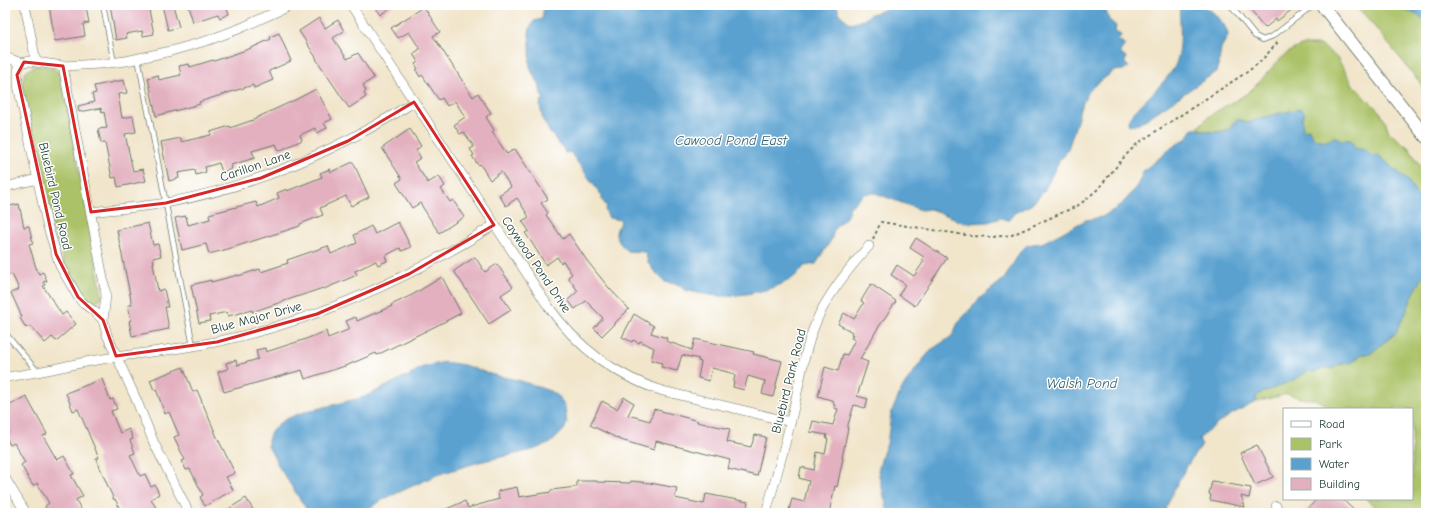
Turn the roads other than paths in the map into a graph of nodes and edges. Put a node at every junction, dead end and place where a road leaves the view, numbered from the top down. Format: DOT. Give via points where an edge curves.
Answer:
graph roads {
  1 [pos="25,5"];
  2 [pos="104,5"];
  3 [pos="291,5"];
  4 [pos="351,5"];
  5 [pos="1230,5"];
  6 [pos="1313,5"];
  7 [pos="1322,5"];
  8 [pos="5,56"];
  9 [pos="138,58"];
  10 [pos="36,62"];
  11 [pos="21,63"];
  12 [pos="114,63"];
  13 [pos="63,66"];
  14 [pos="414,102"];
  15 [pos="1426,137"];
  16 [pos="38,180"];
  17 [pos="5,186"];
  18 [pos="166,203"];
  19 [pos="91,212"];
  20 [pos="494,225"];
  21 [pos="869,246"];
  22 [pos="102,320"];
  23 [pos="5,333"];
  24 [pos="194,346"];
  25 [pos="116,356"];
  26 [pos="38,373"];
  27 [pos="5,377"];
  28 [pos="791,422"];
  29 [pos="5,478"];
  30 [pos="26,513"];
  31 [pos="189,513"];
  32 [pos="766,513"];
  1 -- 10 [label="street"];
  2 -- 12 [label="lane"];
  3 -- 9 [label="street" via="262,20 223,35"];
  4 -- 14 [label="street, Caywood Pond Drive"];
  5 -- 6 [label="lane" via="1255,36 1263,40 1273,36"];
  7 -- 15 [label="street"];
  8 -- 11 [label="street"];
  9 -- 12 [label="street"];
  9 -- 18 [label="lane"];
  10 -- 11 [label="street"];
  10 -- 13 [label="street"];
  11 -- 16 [label="street, Bluebird Pond Road" via="18,70 18,85"];
  12 -- 13 [label="street"];
  13 -- 19 [label="street, Bluebird Pond Road"];
  14 -- 18 [label="street, Carillon Lane" via="363,133 299,164 222,190"];
  14 -- 20 [label="street, Caywood Pond Drive"];
  16 -- 17 [label="street"];
  16 -- 22 [label="street, Bluebird Pond Road" via="50,235 60,266 83,303"];
  18 -- 19 [label="street, Carillon Lane"];
  18 -- 24 [label="lane"];
  19 -- 22 [label="street, Bluebird Pond Road" via="106,296"];
  20 -- 24 [label="street, Blue Major Drive" via="420,268 336,306 282,324"];
  20 -- 28 [label="street, Caywood Pond Drive" via="561,323 599,360 653,388"];
  21 -- 28 [label="street, Bluebird Park Road" via="845,274 820,314 808,347"];
  22 -- 25 [label="street, Bluebird Pond Road"];
  23 -- 26 [label="lane"];
  24 -- 25 [label="street, Blue Major Drive"];
  25 -- 26 [label="street, Blue Major Drive"];
  25 -- 31 [label="street, Bluebird Pond Road" via="154,443"];
  26 -- 27 [label="street, Blue Major Drive"];
  28 -- 32 [label="street, Bluebird Park Road"];
  29 -- 30 [label="street"];
}
